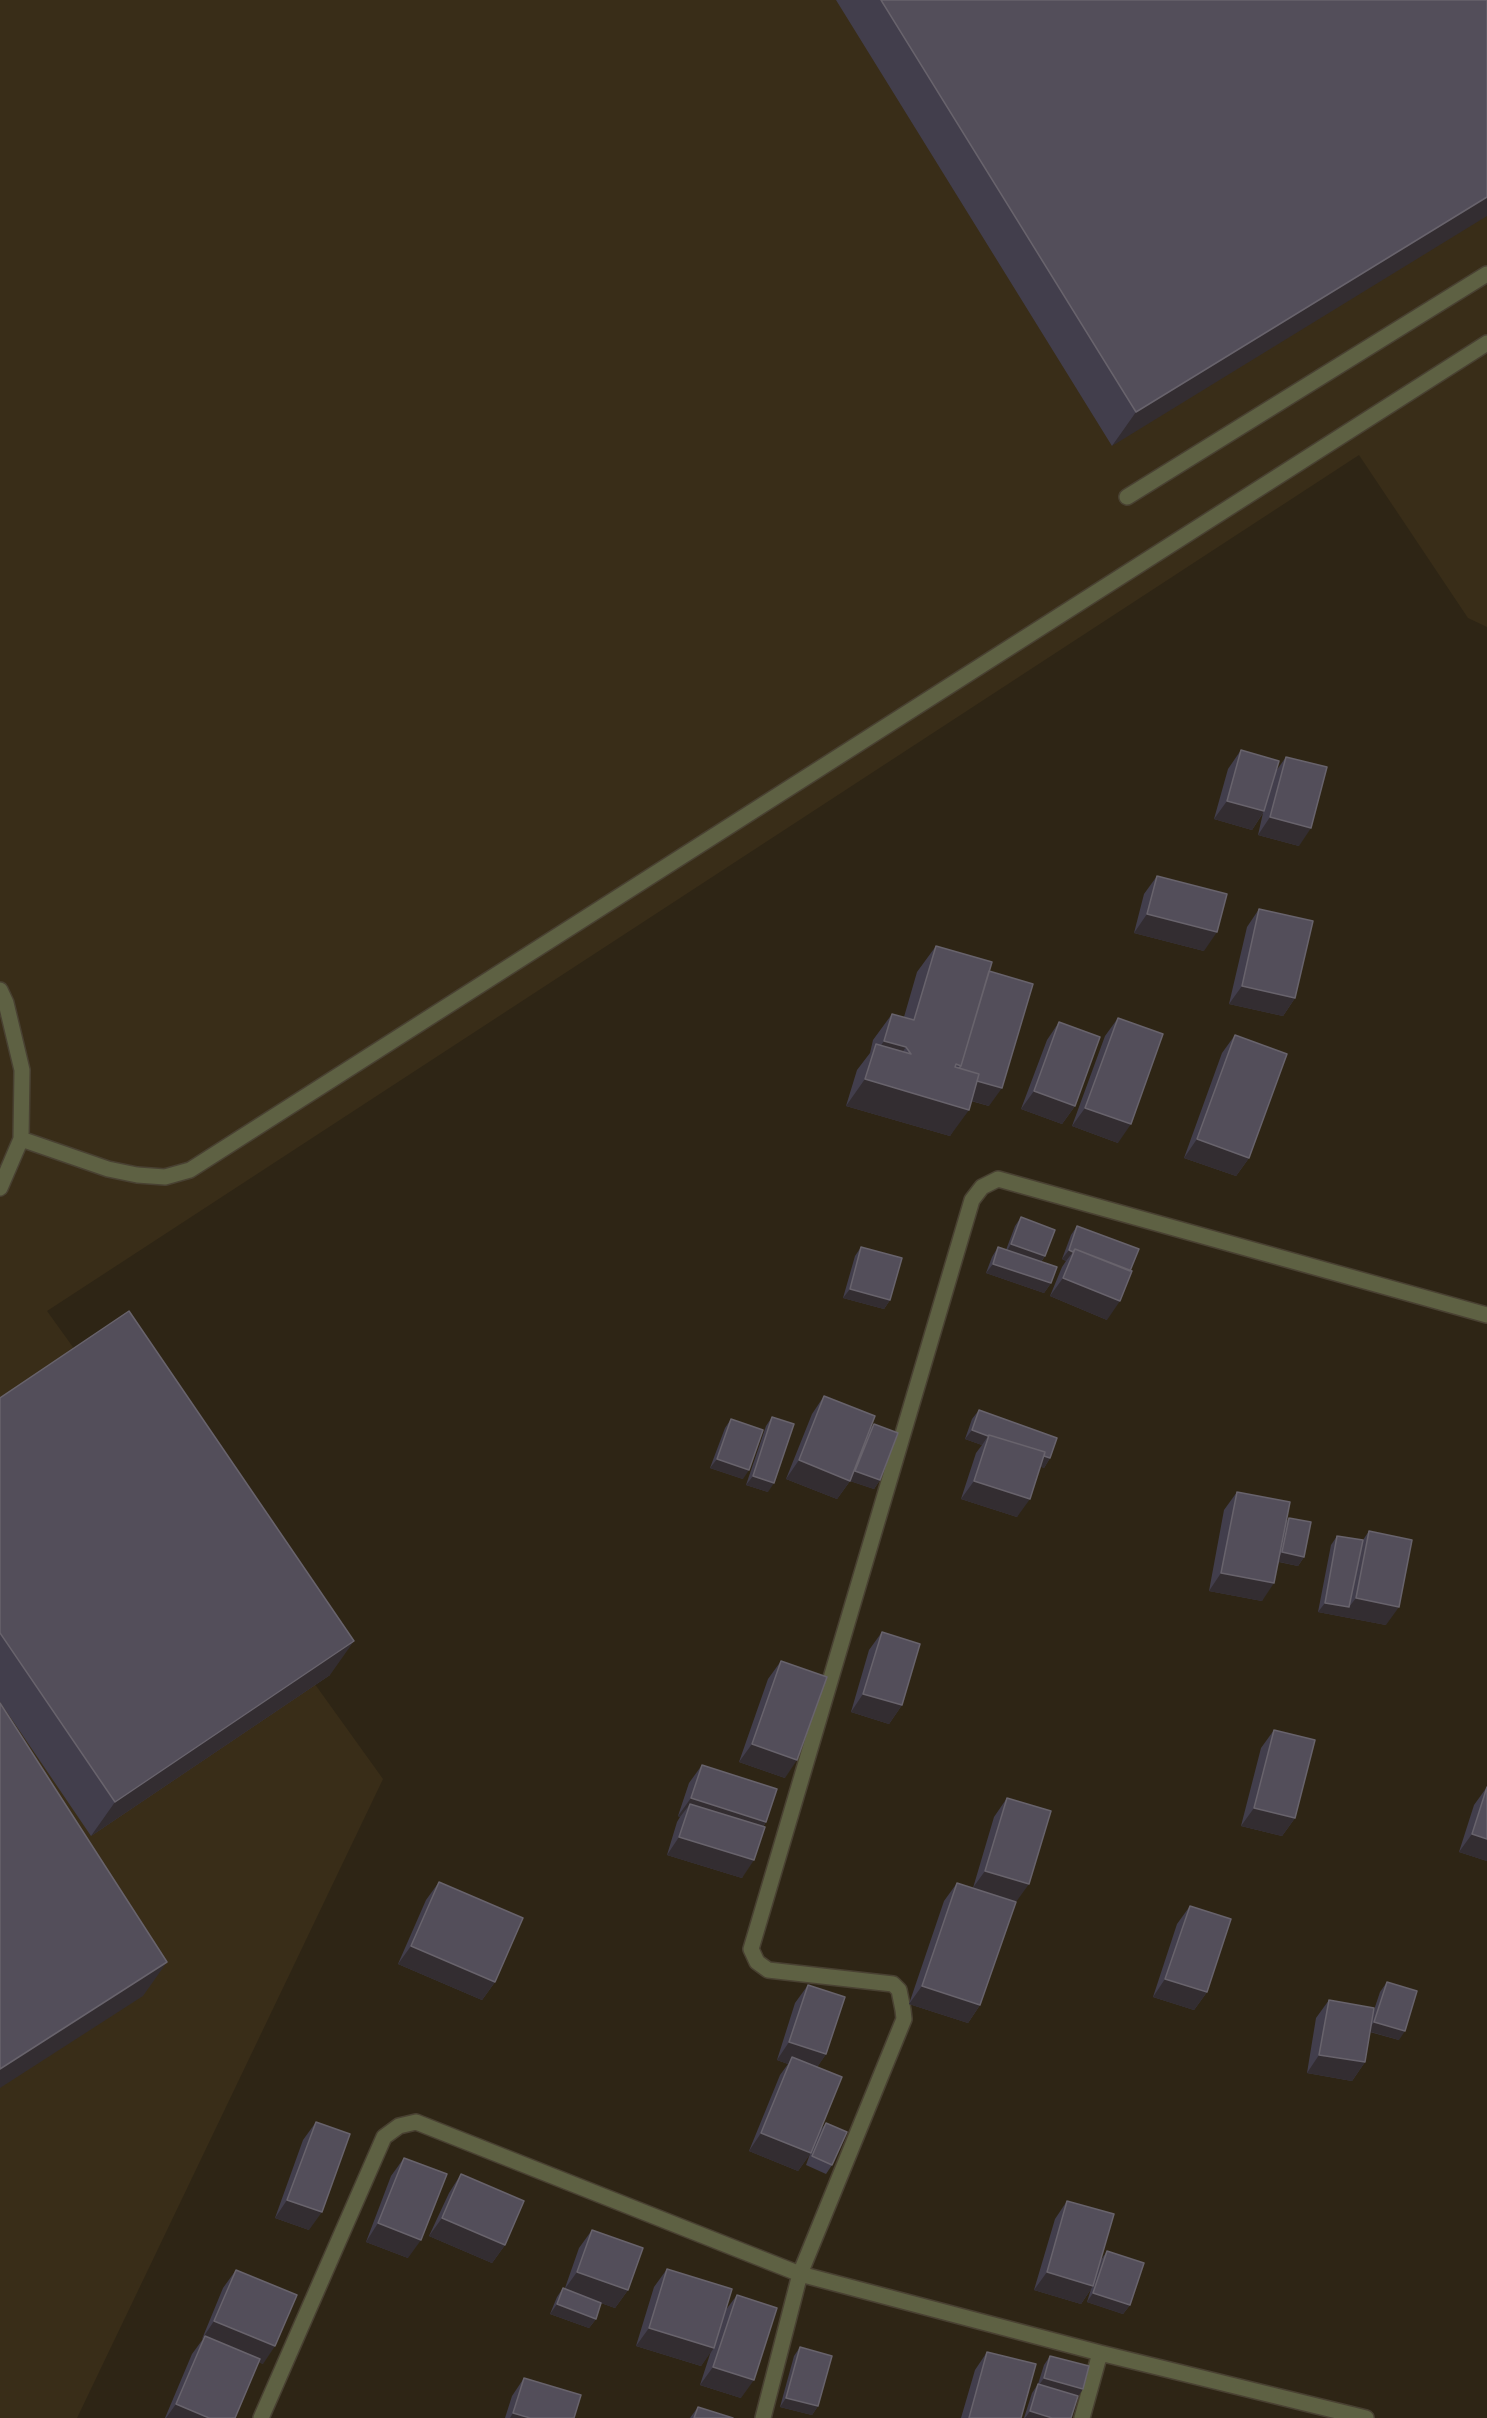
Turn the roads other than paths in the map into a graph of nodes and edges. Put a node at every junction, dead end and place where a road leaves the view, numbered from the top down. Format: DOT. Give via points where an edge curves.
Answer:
graph roads {
  1 [pos="1487,274"];
  2 [pos="1487,343"];
  3 [pos="1127,497"];
  4 [pos="0,990"];
  5 [pos="21,1138"];
  6 [pos="0,1188"];
  7 [pos="1487,1315"];
  8 [pos="800,2274"];
  9 [pos="1100,2353"];
  10 [pos="261,2418"];
  11 [pos="763,2418"];
  12 [pos="1082,2418"];
  13 [pos="1366,2418"];
  1 -- 3 [label="street"];
  2 -- 5 [label="street" via="189,1170 165,1177 137,1175 108,1169"];
  4 -- 5 [label="street" via="22,1070"];
  5 -- 6 [label="street"];
  7 -- 8 [label="street" via="998,1179 977,1193 958,1245 751,1949 757,1962 768,1970 892,1984 898,1990 903,2010 904,2019"];
  8 -- 9 [label="street"];
  8 -- 10 [label="street" via="416,2122 399,2126 384,2137"];
  8 -- 11 [label="street"];
  9 -- 12 [label="street"];
  9 -- 13 [label="street"];
}
